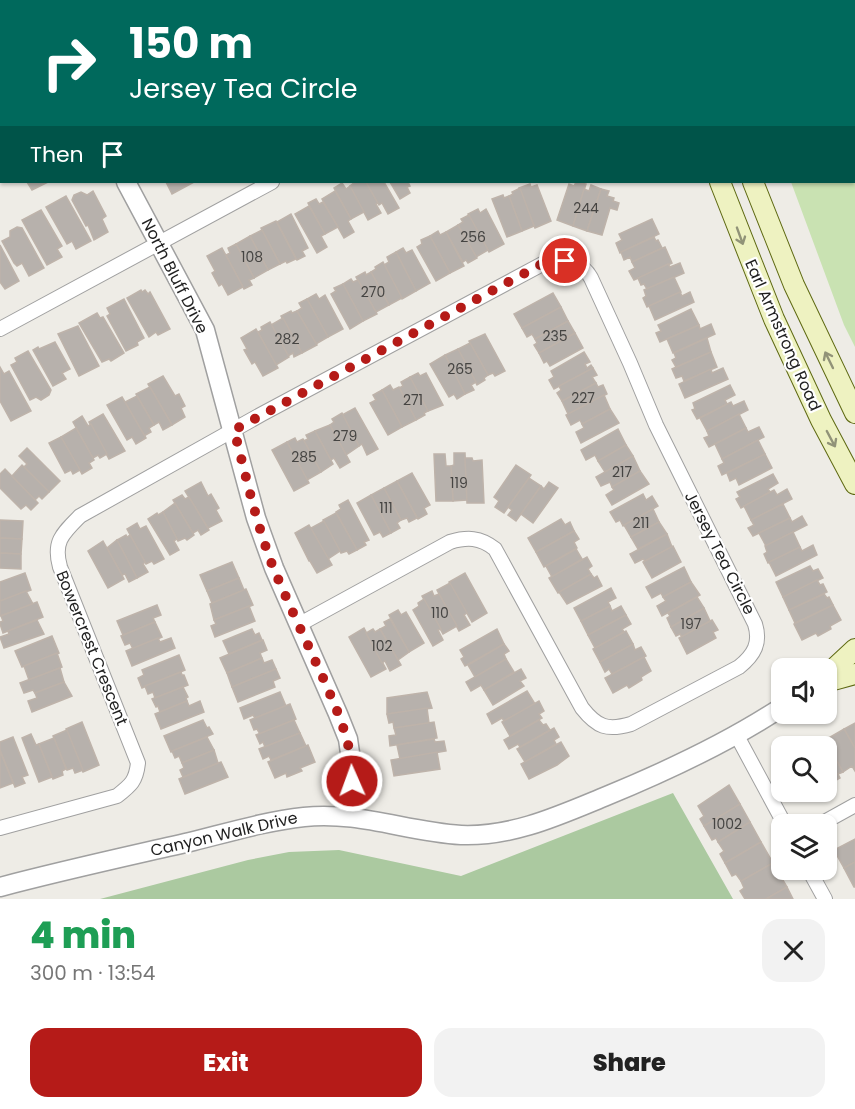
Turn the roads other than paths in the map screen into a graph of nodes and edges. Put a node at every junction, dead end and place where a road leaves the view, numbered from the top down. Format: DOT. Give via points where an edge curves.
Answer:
graph roads {
  1 [pos="127,183"];
  2 [pos="270,183"];
  3 [pos="720,183"];
  4 [pos="753,183"];
  5 [pos="159,244"];
  6 [pos="0,329"];
  7 [pos="855,413"];
  8 [pos="234,430"];
  9 [pos="854,483"];
  10 [pos="300,624"];
  11 [pos="855,649"];
  12 [pos="855,663"];
  13 [pos="837,668"];
  14 [pos="837,673"];
  15 [pos="855,674"];
  16 [pos="837,677"];
  17 [pos="771,713"];
  18 [pos="736,734"];
  19 [pos="855,805"];
  20 [pos="779,814"];
  21 [pos="837,815"];
  22 [pos="350,817"];
  23 [pos="0,828"];
  24 [pos="815,880"];
  25 [pos="0,887"];
  26 [pos="825,899"];
  1 -- 5 [label="street, North Bluff Drive"];
  2 -- 5 [label="street"];
  3 -- 9 [label="main road, Earl Armstrong Road, one-way" via="774,319"];
  7 -- 4 [label="main road, Earl Armstrong Road, one-way" via="794,285"];
  5 -- 6 [label="street"];
  5 -- 8 [label="street, North Bluff Drive" via="204,330"];
  8 -- 10 [label="street, North Bluff Drive" via="256,518"];
  8 -- 10 [label="street, Jersey Tea Circle" via="540,265 556,260 580,265 591,278 656,425 755,624 758,642 752,657 729,673 631,724 616,728 601,725 582,708 495,549 469,538 450,542"];
  8 -- 23 [label="street, Bowercrest Crescent" via="80,516 61,537 57,550 60,567 138,763 136,777 117,796"];
  10 -- 22 [label="street, North Bluff Drive" via="351,750"];
  11 -- 13 [label="main road"];
  12 -- 14 [label="street"];
  15 -- 16 [label="main road"];
  17 -- 18 [label="street, Canyon Walk Drive"];
  18 -- 20 [label="street"];
  18 -- 22 [label="street, Canyon Walk Drive" via="668,771 517,830 461,835"];
  19 -- 21 [label="street"];
  22 -- 25 [label="street, Canyon Walk Drive" via="319,815 290,819"];
  24 -- 26 [label="street"];
}
